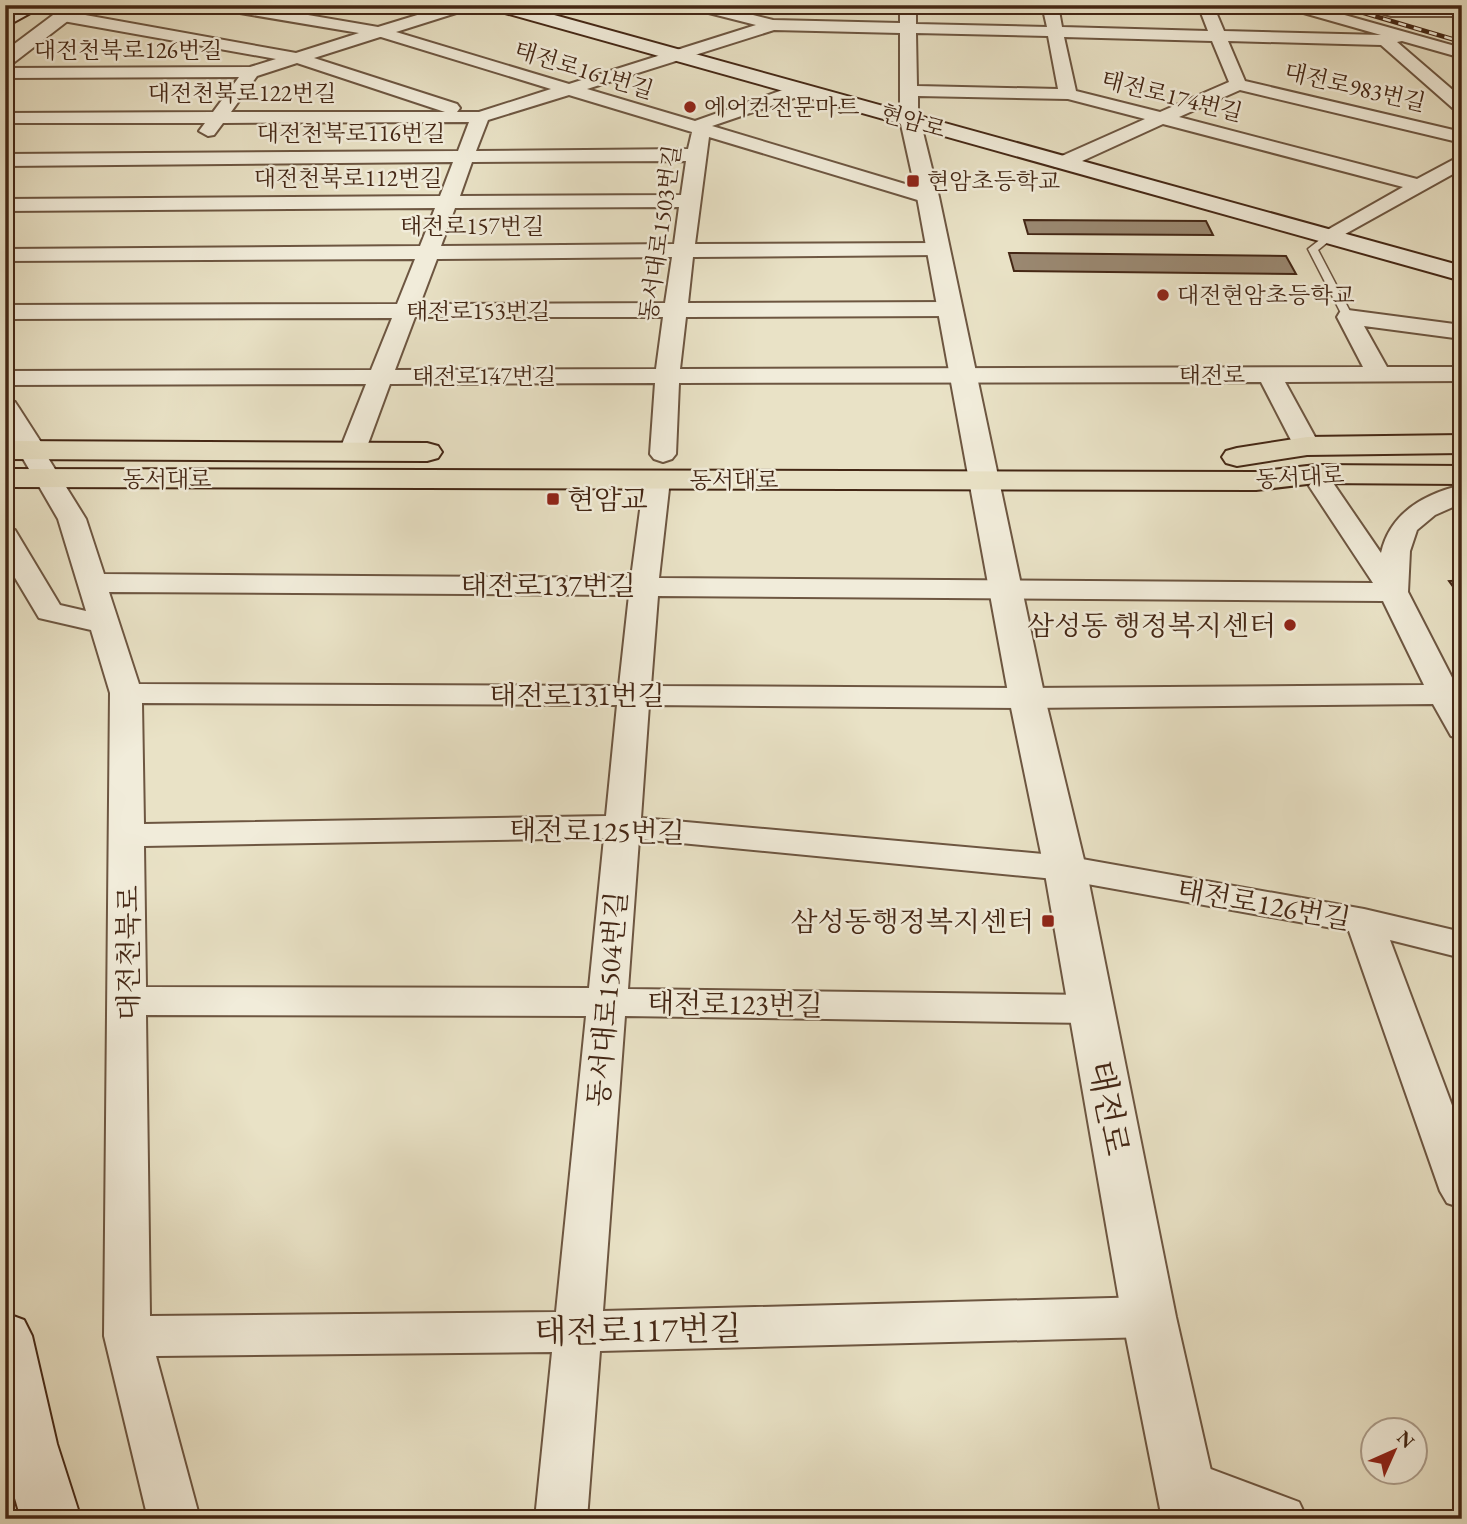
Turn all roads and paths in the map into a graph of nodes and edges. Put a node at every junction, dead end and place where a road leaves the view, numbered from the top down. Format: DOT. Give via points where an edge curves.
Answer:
graph roads {
  1 [pos="36,5"];
  2 [pos="87,5"];
  3 [pos="222,5"];
  4 [pos="467,5"];
  5 [pos="497,5"];
  6 [pos="694,5"];
  7 [pos="778,5"];
  8 [pos="908,5"];
  9 [pos="1050,5"];
  10 [pos="1205,5"];
  11 [pos="1291,5"];
  12 [pos="1368,5"];
  13 [pos="1462,11"];
  14 [pos="63,16"];
  15 [pos="5,22"];
  16 [pos="773,25"];
  17 [pos="909,29"];
  18 [pos="383,33"];
  19 [pos="1057,33"];
  20 [pos="1218,36"];
  21 [pos="1394,38"];
  22 [pos="1462,53"];
  23 [pos="677,56"];
  24 [pos="298,58"];
  25 [pos="5,60"];
  26 [pos="5,72"];
  27 [pos="251,72"];
  28 [pos="1238,84"];
  29 [pos="571,89"];
  30 [pos="800,90"];
  31 [pos="909,91"];
  32 [pos="1068,94"];
  33 [pos="1462,107"];
  34 [pos="480,117"];
  35 [pos="5,118"];
  36 [pos="218,118"];
  37 [pos="1161,118"];
  38 [pos="909,120"];
  39 [pos="701,129"];
  40 [pos="1462,138"];
  41 [pos="696,155"];
  42 [pos="465,157"];
  43 [pos="188,159"];
  44 [pos="5,160"];
  45 [pos="1462,161"];
  46 [pos="1062,163"];
  47 [pos="1419,185"];
  48 [pos="928,197"];
  49 [pos="690,201"];
  50 [pos="447,202"];
  51 [pos="154,204"];
  52 [pos="5,205"];
  53 [pos="1329,237"];
  54 [pos="938,249"];
  55 [pos="684,251"];
  56 [pos="427,253"];
  57 [pos="117,254"];
  58 [pos="5,255"];
  59 [pos="1462,274"];
  60 [pos="950,309"];
  61 [pos="676,310"];
  62 [pos="404,311"];
  63 [pos="5,312"];
  64 [pos="1348,317"];
  65 [pos="1462,332"];
  66 [pos="1269,374"];
  67 [pos="1379,374"];
  68 [pos="1462,374"];
  69 [pos="962,375"];
  70 [pos="667,376"];
  71 [pos="379,377"];
  72 [pos="5,378"];
  73 [pos="5,408"];
  74 [pos="1462,444"];
  75 [pos="1307,446"];
  76 [pos="352,452"];
  77 [pos="1237,457"];
  78 [pos="1462,462"];
  79 [pos="20,467"];
  80 [pos="660,467"];
  81 [pos="981,468"];
  82 [pos="1462,475"];
  83 [pos="1256,481"];
  84 [pos="1322,486"];
  85 [pos="1462,490"];
  86 [pos="5,536"];
  87 [pos="91,583"];
  88 [pos="644,586"];
  89 [pos="1005,588"];
  90 [pos="1393,592"];
  91 [pos="104,624"];
  92 [pos="126,693"];
  93 [pos="1443,694"];
  94 [pos="634,696"];
  95 [pos="1027,698"];
  96 [pos="1462,729"];
  97 [pos="623,827"];
  98 [pos="127,835"];
  99 [pos="1065,869"];
  100 [pos="1364,921"];
  101 [pos="1462,945"];
  102 [pos="128,1001"];
  103 [pos="607,1002"];
  104 [pos="1090,1009"];
  105 [pos="1462,1191"];
  106 [pos="1149,1317"];
  107 [pos="577,1332"];
  108 [pos="5,1336"];
  109 [pos="127,1336"];
  110 [pos="1188,1500"];
  111 [pos="51,1519"];
  112 [pos="174,1519"];
  113 [pos="561,1519"];
  114 [pos="1281,1519"];
  1 -- 15 [label="street"];
  2 -- 14 [label="street"];
  3 -- 18 [label="street, 태전로161번길"];
  4 -- 18 [label="street, 대전천북로126번길"];
  5 -- 23 [label="street, 현암로"];
  6 -- 16 [label="street"];
  7 -- 16 [label="street"];
  8 -- 17 [label="street, 태전로"];
  9 -- 19 [label="street"];
  10 -- 20 [label="street"];
  11 -- 21 [label="street"];
  12 -- 13 [label="street" via="1391,10"];
  14 -- 24 [label="street"];
  14 -- 25 [label="street"];
  16 -- 17 [label="street"];
  16 -- 23 [label="street, 대전천북로122번길"];
  17 -- 19 [label="street"];
  17 -- 31 [label="street, 태전로"];
  18 -- 24 [label="street, 대전천북로126번길"];
  18 -- 29 [label="street, 태전로161번길"];
  19 -- 20 [label="street"];
  19 -- 32 [label="street"];
  20 -- 21 [label="street"];
  20 -- 28 [label="street"];
  21 -- 22 [label="street"];
  21 -- 33 [label="street"];
  23 -- 29 [label="street, 대전천북로122번길"];
  23 -- 30 [label="street, 현암로"];
  24 -- 27 [label="street, 대전천북로126번길"];
  24 -- 34 [label="street"];
  26 -- 27 [label="street, 대전천북로126번길"];
  27 -- 36 [label="street"];
  28 -- 37 [label="street"];
  28 -- 40 [label="street, 대전로983번길"];
  29 -- 34 [label="street, 대전천북로122번길"];
  29 -- 39 [label="street, 태전로161번길"];
  30 -- 38 [label="street, 현암로"];
  30 -- 39 [label="street, 동서대로1503번길" via="717,116"];
  31 -- 32 [label="street, 태전로174번길"];
  31 -- 38 [label="street, 태전로"];
  32 -- 37 [label="street, 태전로174번길"];
  34 -- 36 [label="street, 대전천북로122번길"];
  34 -- 42 [label="street"];
  35 -- 36 [label="street, 대전천북로122번길"];
  36 -- 43 [label="street"];
  37 -- 46 [label="street"];
  37 -- 47 [label="street, 태전로174번길"];
  38 -- 46 [label="street, 현암로"];
  38 -- 48 [label="street, 태전로"];
  39 -- 41 [label="street, 동서대로1503번길"];
  39 -- 48 [label="street, 태전로161번길"];
  41 -- 42 [label="street, 대전천북로116번길"];
  41 -- 49 [label="street, 동서대로1503번길"];
  42 -- 43 [label="street, 대전천북로116번길"];
  42 -- 50 [label="street"];
  43 -- 44 [label="street, 대전천북로116번길"];
  43 -- 51 [label="street"];
  45 -- 47 [label="street"];
  46 -- 53 [label="street, 현암로"];
  47 -- 53 [label="street"];
  48 -- 54 [label="street, 태전로"];
  49 -- 50 [label="street, 대전천북로112번길"];
  49 -- 55 [label="street, 동서대로1503번길"];
  50 -- 51 [label="street, 대전천북로112번길"];
  50 -- 56 [label="street"];
  51 -- 52 [label="street, 대전천북로112번길"];
  51 -- 57 [label="street"];
  53 -- 59 [label="street, 현암로"];
  53 -- 64 [label="lane" via="1313,249"];
  54 -- 55 [label="street, 태전로157번길"];
  54 -- 60 [label="street, 태전로"];
  55 -- 56 [label="street, 태전로157번길"];
  55 -- 61 [label="street, 동서대로1503번길"];
  56 -- 57 [label="street, 태전로157번길"];
  56 -- 62 [label="street"];
  57 -- 58 [label="street, 태전로157번길"];
  60 -- 61 [label="street, 태전로153번길"];
  60 -- 69 [label="street, 태전로"];
  61 -- 62 [label="street, 태전로153번길"];
  61 -- 70 [label="street, 동서대로1503번길"];
  62 -- 63 [label="street, 태전로153번길"];
  62 -- 71 [label="street"];
  64 -- 65 [label="street"];
  64 -- 67 [label="street"];
  66 -- 67 [label="street, 태전로"];
  66 -- 69 [label="street, 태전로"];
  66 -- 75 [label="street, 동서대로"];
  67 -- 68 [label="street, 태전로"];
  69 -- 70 [label="street, 태전로147번길"];
  69 -- 81 [label="street, 태전로"];
  70 -- 71 [label="street, 태전로147번길"];
  70 -- 80 [label="street, 동서대로1503번길"];
  71 -- 72 [label="street, 태전로147번길"];
  71 -- 76 [label="street"];
  73 -- 79 [label="street, 대전천북로"];
  74 -- 75 [label="main road"];
  75 -- 77 [label="main road"];
  76 -- 79 [label="main road, 동서대로"];
  76 -- 80 [label="main road, 동서대로"];
  77 -- 78 [label="main road, 동서대로" via="1303,463"];
  77 -- 81 [label="main road, 동서대로"];
  79 -- 80 [label="main road, 동서대로"];
  79 -- 87 [label="street, 대전천북로" via="72,519"];
  80 -- 81 [label="main road, 동서대로"];
  80 -- 88 [label="street, 동서대로1504번길"];
  81 -- 83 [label="main road, 동서대로"];
  81 -- 89 [label="street, 태전로"];
  82 -- 83 [label="main road, 동서대로" via="1316,474"];
  83 -- 84 [label="main road"];
  84 -- 85 [label="main road"];
  84 -- 90 [label="street"];
  85 -- 90 [label="street" via="1406,522 1393,553"];
  86 -- 91 [label="street" via="49,612"];
  87 -- 88 [label="street, 태전로137번길"];
  87 -- 91 [label="street, 대전천북로"];
  88 -- 89 [label="street, 태전로137번길"];
  88 -- 94 [label="street, 동서대로1504번길"];
  89 -- 90 [label="street"];
  89 -- 95 [label="street, 태전로"];
  90 -- 93 [label="street"];
  91 -- 92 [label="street, 대전천북로"];
  92 -- 94 [label="street, 태전로131번길"];
  92 -- 98 [label="street, 대전천북로"];
  93 -- 95 [label="street"];
  93 -- 96 [label="street"];
  94 -- 95 [label="street, 태전로131번길"];
  94 -- 97 [label="street, 동서대로1504번길"];
  95 -- 99 [label="street, 태전로"];
  97 -- 98 [label="street, 태전로125번길"];
  97 -- 99 [label="street, 태전로125번길"];
  97 -- 103 [label="street, 동서대로1504번길"];
  98 -- 102 [label="street, 대전천북로"];
  99 -- 100 [label="street, 태전로126번길"];
  99 -- 104 [label="street, 태전로"];
  100 -- 101 [label="street, 태전로126번길"];
  100 -- 105 [label="street"];
  102 -- 103 [label="street, 태전로123번길"];
  102 -- 109 [label="street, 대전천북로"];
  103 -- 104 [label="street, 태전로123번길"];
  103 -- 107 [label="street, 동서대로1504번길"];
  104 -- 106 [label="street, 태전로"];
  106 -- 107 [label="street, 태전로117번길"];
  106 -- 110 [label="street, 태전로"];
  107 -- 109 [label="street, 태전로117번길"];
  107 -- 113 [label="street, 동서대로1504번길"];
  108 -- 111 [label="street" via="28,1444"];
  109 -- 112 [label="street, 대전천북로"];
  110 -- 114 [label="street"];
}
